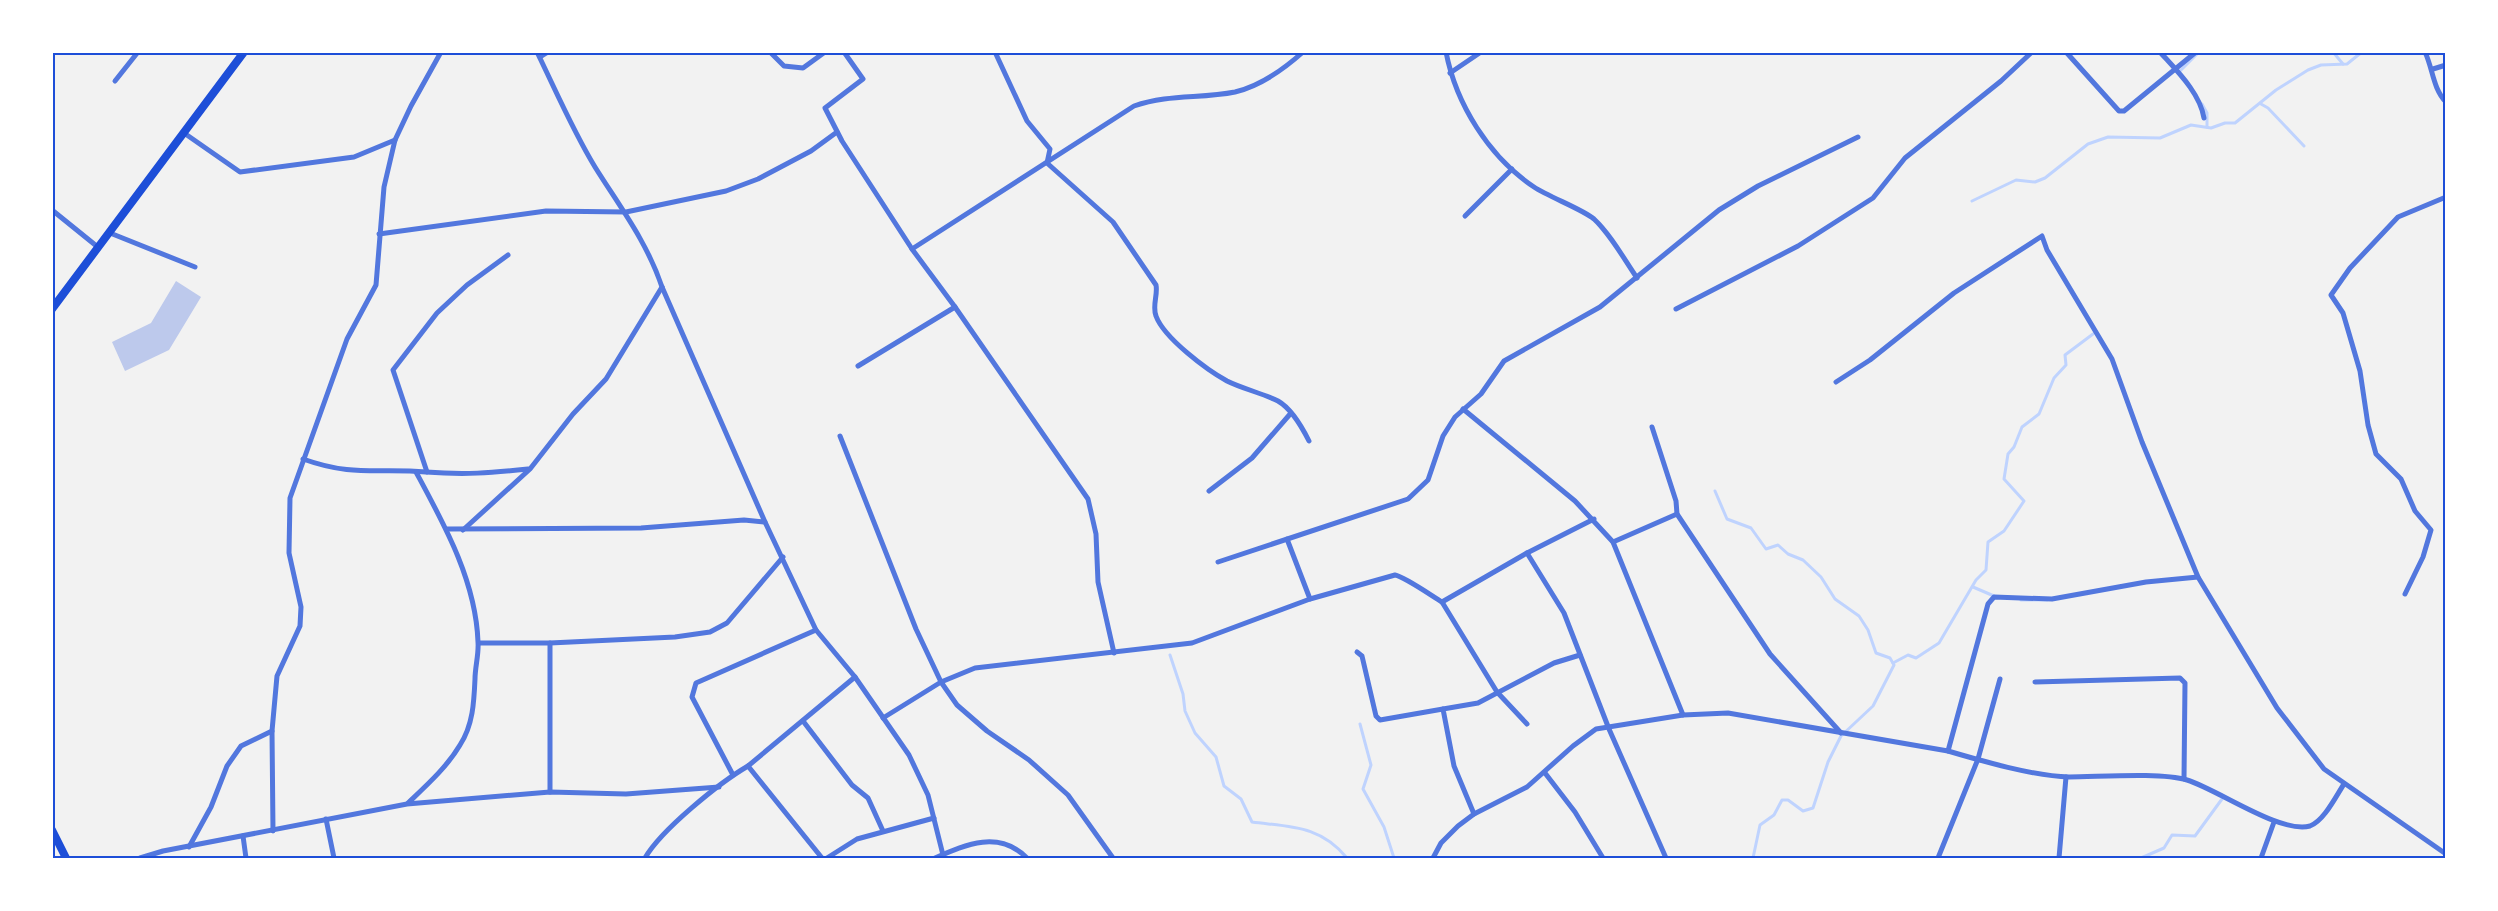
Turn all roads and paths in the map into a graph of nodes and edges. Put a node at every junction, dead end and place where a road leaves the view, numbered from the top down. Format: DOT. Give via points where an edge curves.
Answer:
graph roads {
  1 [pos="138,52"];
  2 [pos="244,52"];
  3 [pos="441,52"];
  4 [pos="548,52"];
  5 [pos="770,52"];
  6 [pos="825,52"];
  7 [pos="844,52"];
  8 [pos="995,52"];
  9 [pos="1303,52"];
  10 [pos="1446,52"];
  11 [pos="1481,52"];
  12 [pos="2032,52"];
  13 [pos="2066,52"];
  14 [pos="2160,52"];
  15 [pos="2196,52"];
  16 [pos="2425,52"];
  17 [pos="539,55"];
  18 [pos="2445,65"];
  19 [pos="2433,69"];
  20 [pos="2176,70"];
  21 [pos="1450,73"];
  22 [pos="115,81"];
  23 [pos="2445,102"];
  24 [pos="2204,118"];
  25 [pos="837,132"];
  26 [pos="184,133"];
  27 [pos="1858,137"];
  28 [pos="395,140"];
  29 [pos="1047,163"];
  30 [pos="1512,169"];
  31 [pos="2445,197"];
  32 [pos="52,210"];
  33 [pos="626,212"];
  34 [pos="1465,216"];
  35 [pos="110,233"];
  36 [pos="379,234"];
  37 [pos="99,248"];
  38 [pos="912,249"];
  39 [pos="508,255"];
  40 [pos="195,267"];
  41 [pos="1637,278"];
  42 [pos="662,286"];
  43 [pos="955,307"];
  44 [pos="52,309"];
  45 [pos="1676,309"];
  46 [pos="858,366"];
  47 [pos="1836,382"];
  48 [pos="1463,409"];
  49 [pos="1291,413"];
  50 [pos="1652,427"];
  51 [pos="840,436"];
  52 [pos="1309,441"];
  53 [pos="303,459"];
  54 [pos="530,469"];
  55 [pos="416,472"];
  56 [pos="427,472"];
  57 [pos="1209,491"];
  58 [pos="1677,514"];
  59 [pos="1594,519"];
  60 [pos="765,522"];
  61 [pos="447,529"];
  62 [pos="463,531"];
  63 [pos="1287,539"];
  64 [pos="1613,542"];
  65 [pos="1527,552"];
  66 [pos="783,557"];
  67 [pos="1218,562"];
  68 [pos="2198,577"];
  69 [pos="2405,594"];
  70 [pos="1310,599"];
  71 [pos="1443,602"];
  72 [pos="816,630"];
  73 [pos="478,643"];
  74 [pos="550,643"];
  75 [pos="1114,652"];
  76 [pos="1357,652"];
  77 [pos="1580,655"];
  78 [pos="855,677"];
  79 [pos="2000,679"];
  80 [pos="941,682"];
  81 [pos="2035,682"];
  82 [pos="1497,693"];
  83 [pos="1443,709"];
  84 [pos="1683,715"];
  85 [pos="883,718"];
  86 [pos="803,721"];
  87 [pos="1527,724"];
  88 [pos="1609,729"];
  89 [pos="272,731"];
  90 [pos="1841,733"];
  91 [pos="1948,751"];
  92 [pos="1978,759"];
  93 [pos="748,766"];
  94 [pos="1545,773"];
  95 [pos="733,775"];
  96 [pos="2066,777"];
  97 [pos="2184,779"];
  98 [pos="2344,784"];
  99 [pos="719,787"];
  100 [pos="550,792"];
  101 [pos="407,804"];
  102 [pos="1474,814"];
  103 [pos="934,818"];
  104 [pos="326,819"];
  105 [pos="2274,822"];
  106 [pos="52,830"];
  107 [pos="273,831"];
  108 [pos="883,831"];
  109 [pos="243,836"];
  110 [pos="189,847"];
  111 [pos="2445,854"];
  112 [pos="943,855"];
  113 [pos="66,858"];
  114 [pos="140,858"];
  115 [pos="246,858"];
  116 [pos="334,858"];
  117 [pos="645,858"];
  118 [pos="822,858"];
  119 [pos="827,858"];
  120 [pos="935,858"];
  121 [pos="1027,858"];
  122 [pos="1113,858"];
  123 [pos="1433,858"];
  124 [pos="1603,858"];
  125 [pos="1666,858"];
  126 [pos="1938,858"];
  127 [pos="2059,858"];
  128 [pos="2261,858"];
  1 -- 22 [label="street"];
  2 -- 26 [label="main road"];
  3 -- 28 [label="street"];
  4 -- 17 [label="street"];
  5 -- 6 [label="street" via="784,66 802,68"];
  7 -- 25 [label="street" via="863,79 825,108"];
  8 -- 29 [label="street" via="1027,121 1050,149"];
  9 -- 29 [label="street" via="1263,81 1237,92 1156,99 1134,106"];
  10 -- 21 [label="street"];
  11 -- 21 [label="street"];
  12 -- 45 [label="street" via="1905,158 1874,198 1798,246"];
  13 -- 20 [label="street" via="2119,111"];
  14 -- 20 [label="street"];
  15 -- 20 [label="street"];
  16 -- 19 [label="street"];
  17 -- 33 [label="street" via="594,165"];
  18 -- 19 [label="street"];
  19 -- 23 [label="street" via="2437,94"];
  20 -- 24 [label="street" via="2199,103"];
  21 -- 30 [label="street" via="1456,93 1486,140"];
  25 -- 33 [label="street" via="811,151 758,179 726,191"];
  25 -- 38 [label="street"];
  26 -- 28 [label="street" via="240,172 354,157"];
  26 -- 35 [label="main road"];
  27 -- 41 [label="street" via="1758,186 1719,210"];
  28 -- 36 [label="street"];
  29 -- 38 [label="street"];
  29 -- 49 [label="street" via="1113,222 1156,285 1156,315 1174,339 1227,381 1279,402"];
  30 -- 34 [label="street"];
  30 -- 41 [label="street" via="1533,186 1593,218"];
  31 -- 69 [label="street" via="2398,217 2350,268 2331,295 2343,313 2360,371 2376,454 2401,479 2415,511 2431,530 2424,557"];
  32 -- 37 [label="street"];
  33 -- 36 [label="street" via="546,212"];
  33 -- 42 [label="street"];
  35 -- 37 [label="main road"];
  35 -- 40 [label="street"];
  36 -- 53 [label="street" via="376,285 347,339"];
  37 -- 44 [label="main road"];
  38 -- 43 [label="street"];
  39 -- 56 [label="street" via="437,313 393,370"];
  41 -- 48 [label="street" via="1600,307 1504,361 1481,394"];
  42 -- 54 [label="street" via="606,379"];
  42 -- 60 [label="street"];
  43 -- 46 [label="street"];
  43 -- 75 [label="street" via="1088,499 1096,534 1098,582"];
  47 -- 68 [label="street" via="1954,293 2042,236 2112,359"];
  48 -- 59 [label="street"];
  48 -- 63 [label="street" via="1443,436 1428,480 1418,492 1400,503"];
  49 -- 52 [label="street"];
  49 -- 57 [label="street" via="1252,458"];
  50 -- 58 [label="street"];
  51 -- 80 [label="street"];
  53 -- 55 [label="street" via="348,472"];
  53 -- 89 [label="street" via="290,498 289,531 289,552 301,607 300,626 277,676"];
  54 -- 56 [label="street" via="462,476"];
  54 -- 62 [label="street"];
  55 -- 56 [label="street"];
  55 -- 61 [label="street"];
  58 -- 64 [label="street"];
  58 -- 90 [label="street" via="1770,654"];
  59 -- 64 [label="street"];
  59 -- 65 [label="street"];
  60 -- 62 [label="street" via="744,520 606,530 522,527"];
  60 -- 66 [label="street"];
  61 -- 62 [label="street"];
  61 -- 73 [label="street" via="471,598"];
  63 -- 67 [label="street"];
  63 -- 70 [label="street"];
  64 -- 84 [label="street"];
  65 -- 71 [label="street"];
  65 -- 77 [label="street" via="1564,613"];
  66 -- 72 [label="street"];
  66 -- 74 [label="street" via="727,623 710,632"];
  68 -- 91 [label="street" via="2052,599 1994,597 1988,603"];
  68 -- 98 [label="street" via="2296,735 2324,769"];
  70 -- 71 [label="street" via="1395,575"];
  70 -- 75 [label="street" via="1192,643"];
  71 -- 82 [label="street"];
  72 -- 78 [label="street"];
  72 -- 95 [label="street" via="696,683 692,697"];
  73 -- 74 [label="street"];
  73 -- 101 [label="street" via="474,708 461,744"];
  74 -- 100 [label="street"];
  75 -- 80 [label="street" via="975,668"];
  76 -- 83 [label="street" via="1362,656 1380,720"];
  77 -- 82 [label="street" via="1554,663"];
  77 -- 88 [label="street"];
  78 -- 85 [label="street"];
  78 -- 86 [label="street"];
  79 -- 92 [label="street"];
  80 -- 85 [label="street"];
  80 -- 122 [label="street" via="957,705 1068,795"];
  81 -- 97 [label="street" via="2180,678 2185,683"];
  82 -- 83 [label="street" via="1478,703"];
  82 -- 87 [label="street"];
  83 -- 102 [label="street" via="1454,766"];
  84 -- 88 [label="street"];
  84 -- 90 [label="street" via="1728,713"];
  85 -- 103 [label="street" via="909,755"];
  86 -- 93 [label="street"];
  86 -- 108 [label="street" via="852,784 868,798"];
  88 -- 94 [label="street" via="1596,729 1585,736"];
  88 -- 125 [label="street"];
  89 -- 107 [label="street"];
  89 -- 110 [label="street" via="241,746 227,766"];
  90 -- 91 [label="street"];
  91 -- 92 [label="street"];
  92 -- 96 [label="street"];
  92 -- 126 [label="street"];
  93 -- 95 [label="street"];
  93 -- 118 [label="street"];
  94 -- 102 [label="street" via="1527,788"];
  94 -- 124 [label="street"];
  95 -- 99 [label="street"];
  96 -- 97 [label="street"];
  96 -- 127 [label="street"];
  97 -- 105 [label="street" via="2214,790"];
  98 -- 105 [label="street" via="2311,825"];
  98 -- 111 [label="street"];
  99 -- 100 [label="street" via="626,794"];
  99 -- 117 [label="street" via="674,826"];
  100 -- 101 [label="street"];
  101 -- 104 [label="street"];
  102 -- 123 [label="street" via="1447,836"];
  103 -- 108 [label="street"];
  103 -- 112 [label="street"];
  104 -- 107 [label="street"];
  104 -- 116 [label="street"];
  105 -- 128 [label="street"];
  106 -- 113 [label="main road"];
  107 -- 109 [label="street"];
  108 -- 119 [label="street" via="857,839"];
  109 -- 110 [label="street"];
  109 -- 115 [label="street"];
  110 -- 114 [label="street"];
  112 -- 120 [label="street"];
  112 -- 121 [label="street" via="987,841 1002,841"];
}
